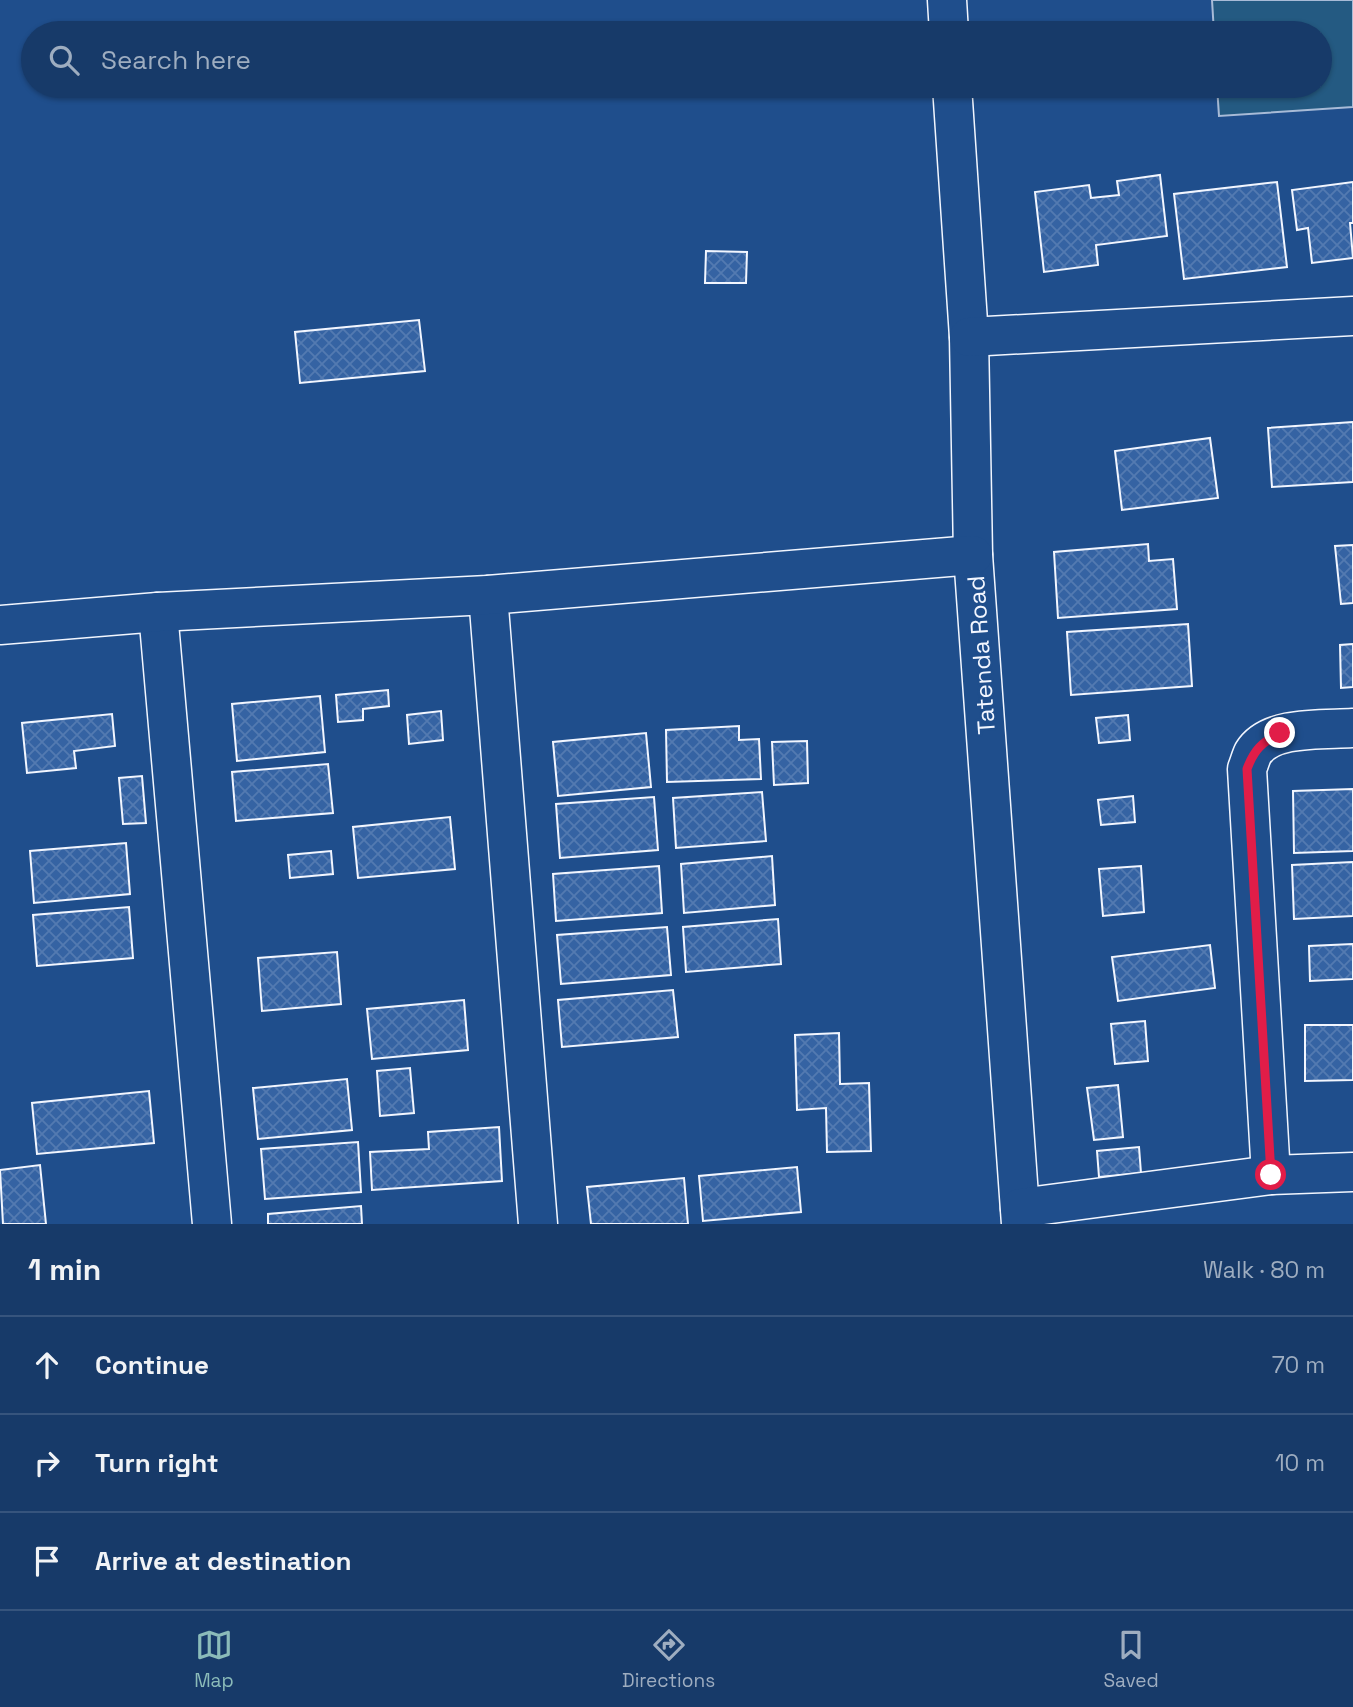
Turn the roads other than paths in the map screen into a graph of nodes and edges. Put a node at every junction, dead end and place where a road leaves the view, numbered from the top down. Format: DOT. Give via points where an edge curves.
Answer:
graph roads {
  1 [pos="947,0"];
  2 [pos="948,21"];
  3 [pos="953,98"];
  4 [pos="1353,316"];
  5 [pos="969,337"];
  6 [pos="974,555"];
  7 [pos="488,595"];
  8 [pos="158,612"];
  9 [pos="0,625"];
  10 [pos="1353,728"];
  11 [pos="1353,1171"];
  12 [pos="1271,1175"];
  13 [pos="1020,1216"];
  14 [pos="212,1224"];
  15 [pos="538,1224"];
  1 -- 2 [label="street"];
  3 -- 5 [label="street, Tatenda Road"];
  4 -- 5 [label="street"];
  5 -- 6 [label="street, Tatenda Road"];
  6 -- 7 [label="street"];
  6 -- 13 [label="street, Tatenda Road"];
  7 -- 8 [label="street"];
  7 -- 15 [label="street"];
  8 -- 9 [label="street"];
  8 -- 14 [label="street"];
  10 -- 12 [label="street" via="1280,733 1263,742 1247,769"];
  11 -- 12 [label="street"];
  12 -- 13 [label="street"];
}
